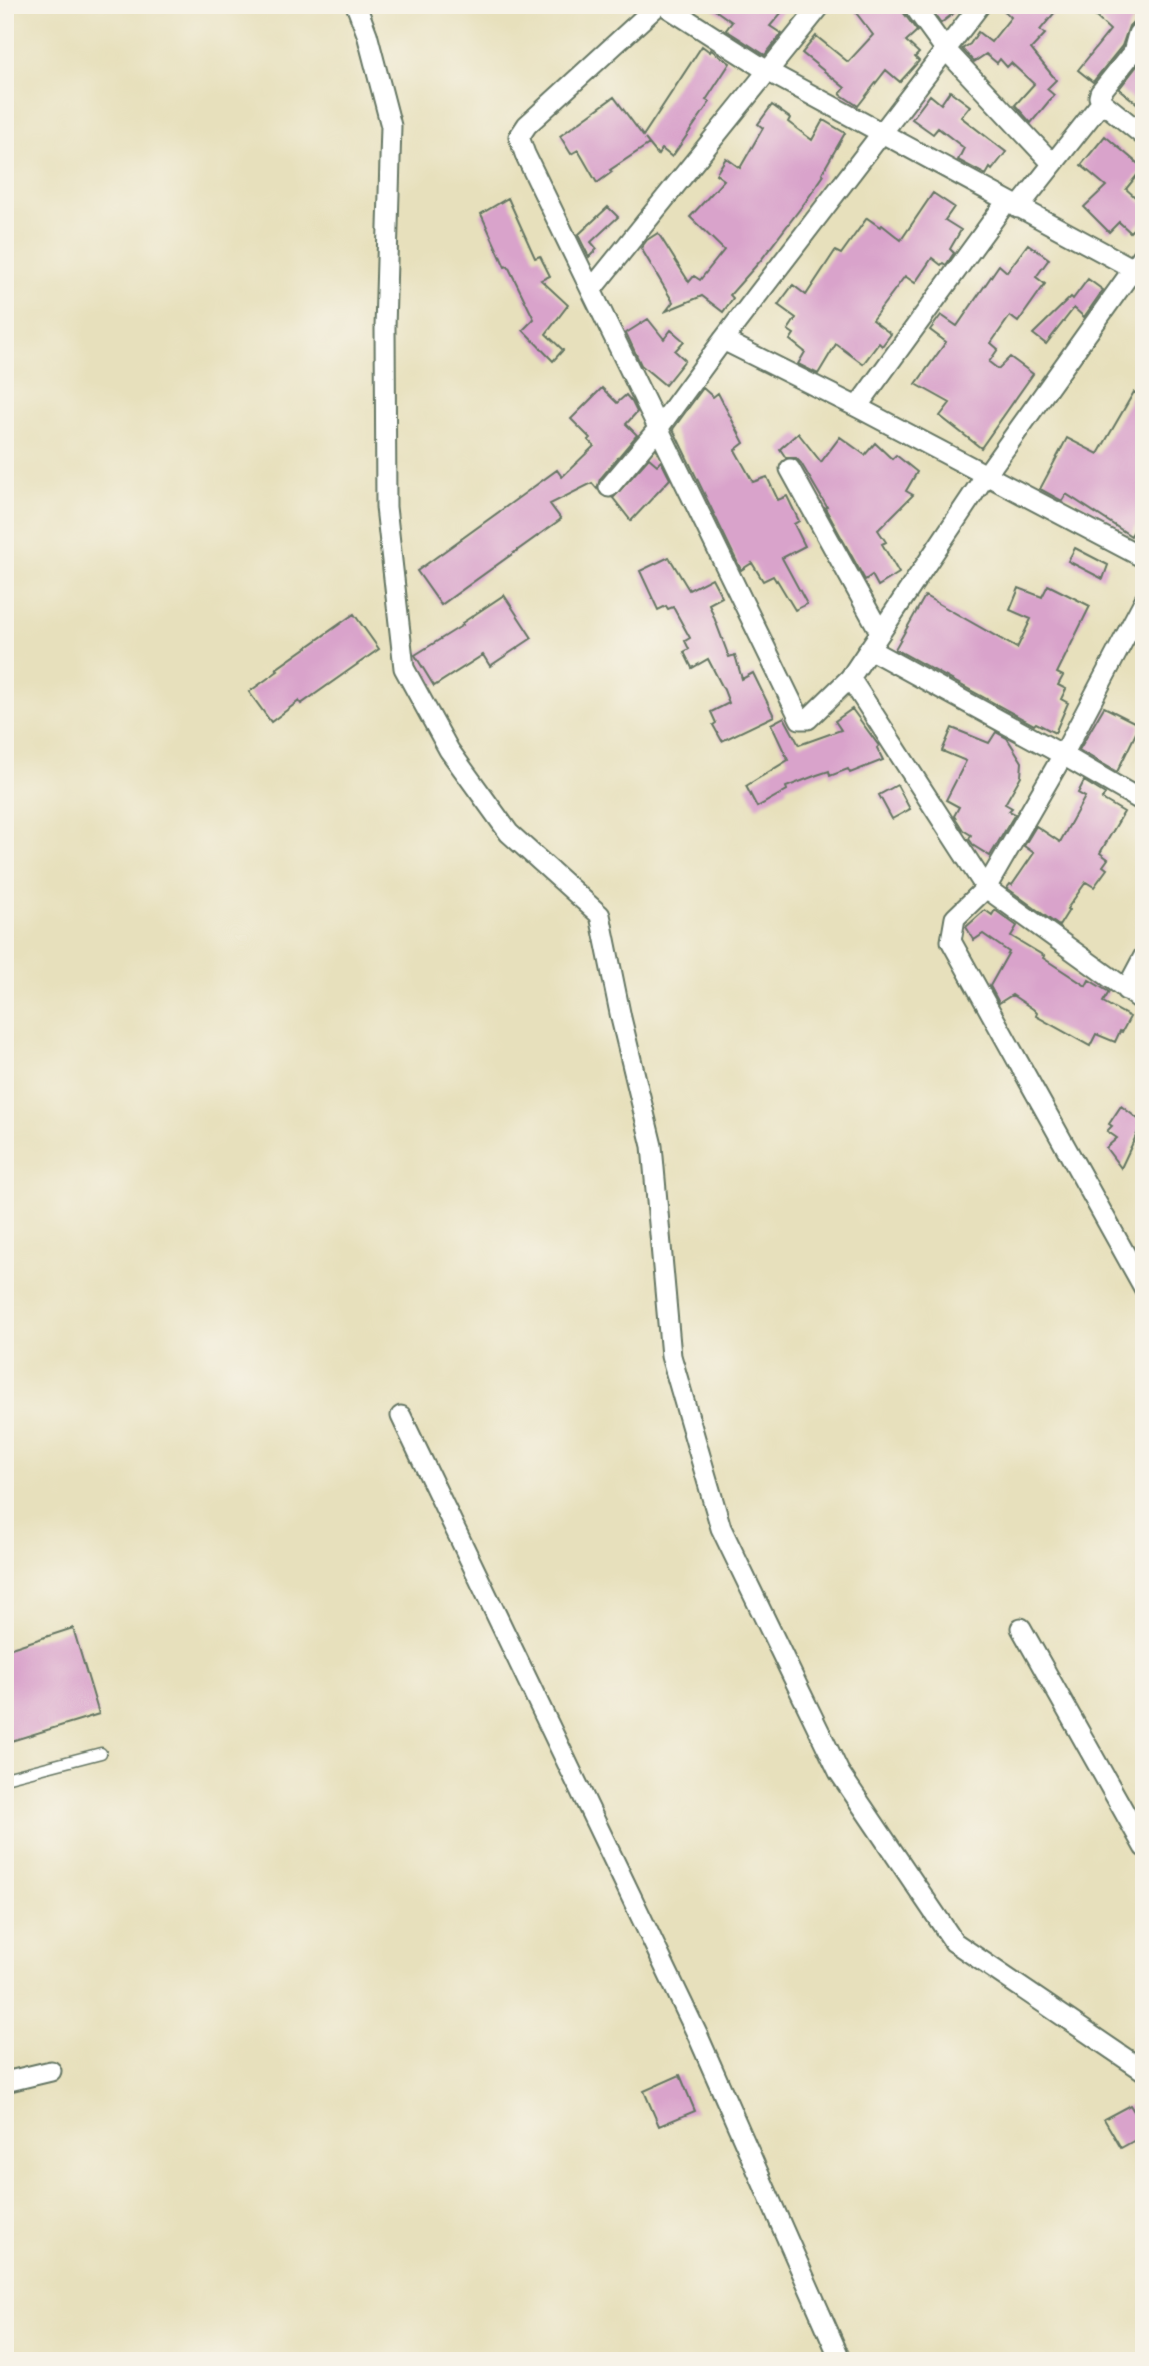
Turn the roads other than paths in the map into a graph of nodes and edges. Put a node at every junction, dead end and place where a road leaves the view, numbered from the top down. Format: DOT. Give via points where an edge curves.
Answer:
graph roads {
  1 [pos="356,5"];
  2 [pos="658,5"];
  3 [pos="664,5"];
  4 [pos="821,5"];
  5 [pos="913,5"];
  6 [pos="980,5"];
  7 [pos="1144,28"];
  8 [pos="946,49"];
  9 [pos="769,72"];
  10 [pos="1102,102"];
  11 [pos="880,134"];
  12 [pos="1144,136"];
  13 [pos="1053,164"];
  14 [pos="1013,204"];
  15 [pos="1140,265"];
  16 [pos="591,290"];
  17 [pos="723,340"];
  18 [pos="857,407"];
  19 [pos="657,430"];
  20 [pos="790,469"];
  21 [pos="986,475"];
  22 [pos="609,487"];
  23 [pos="1144,558"];
  24 [pos="1144,601"];
  25 [pos="880,632"];
  26 [pos="869,649"];
  27 [pos="850,678"];
  28 [pos="1062,755"];
  29 [pos="1144,802"];
  30 [pos="986,888"];
  31 [pos="1144,956"];
  32 [pos="1126,990"];
  33 [pos="1144,1002"];
  34 [pos="1144,1288"];
  35 [pos="401,1416"];
  36 [pos="1021,1628"];
  37 [pos="101,1753"];
  38 [pos="5,1778"];
  39 [pos="1144,1847"];
  40 [pos="51,2071"];
  41 [pos="1144,2071"];
  42 [pos="5,2082"];
  43 [pos="841,2361"];
  1 -- 41 [label="street" via="391,126 386,506 404,668 449,750 509,833 600,915 652,1146 671,1356 720,1528 839,1772 954,1942"];
  2 -- 16 [label="street" via="519,137"];
  3 -- 9 [label="street"];
  4 -- 9 [label="street"];
  5 -- 8 [label="street"];
  6 -- 8 [label="street"];
  7 -- 10 [label="street" via="1133,52 1100,93"];
  8 -- 11 [label="street"];
  8 -- 13 [label="street"];
  9 -- 11 [label="street"];
  9 -- 16 [label="street"];
  10 -- 12 [label="street"];
  10 -- 13 [label="street"];
  11 -- 14 [label="street"];
  11 -- 17 [label="street"];
  13 -- 14 [label="street"];
  14 -- 15 [label="street"];
  14 -- 18 [label="street"];
  15 -- 21 [label="street"];
  16 -- 19 [label="street"];
  17 -- 18 [label="street"];
  17 -- 19 [label="street"];
  18 -- 21 [label="street"];
  19 -- 22 [label="street"];
  19 -- 27 [label="street" via="797,715 808,719"];
  20 -- 25 [label="street"];
  21 -- 23 [label="street"];
  21 -- 25 [label="street"];
  24 -- 28 [label="street"];
  25 -- 26 [label="street"];
  26 -- 27 [label="street"];
  26 -- 28 [label="street"];
  27 -- 30 [label="street"];
  28 -- 29 [label="street"];
  28 -- 30 [label="street"];
  30 -- 32 [label="street"];
  30 -- 34 [label="street" via="955,918 951,941"];
  31 -- 32 [label="street"];
  32 -- 33 [label="street"];
  35 -- 43 [label="street" via="692,2024"];
  36 -- 39 [label="street"];
  37 -- 38 [label="lane"];
  40 -- 42 [label="street"];
}
